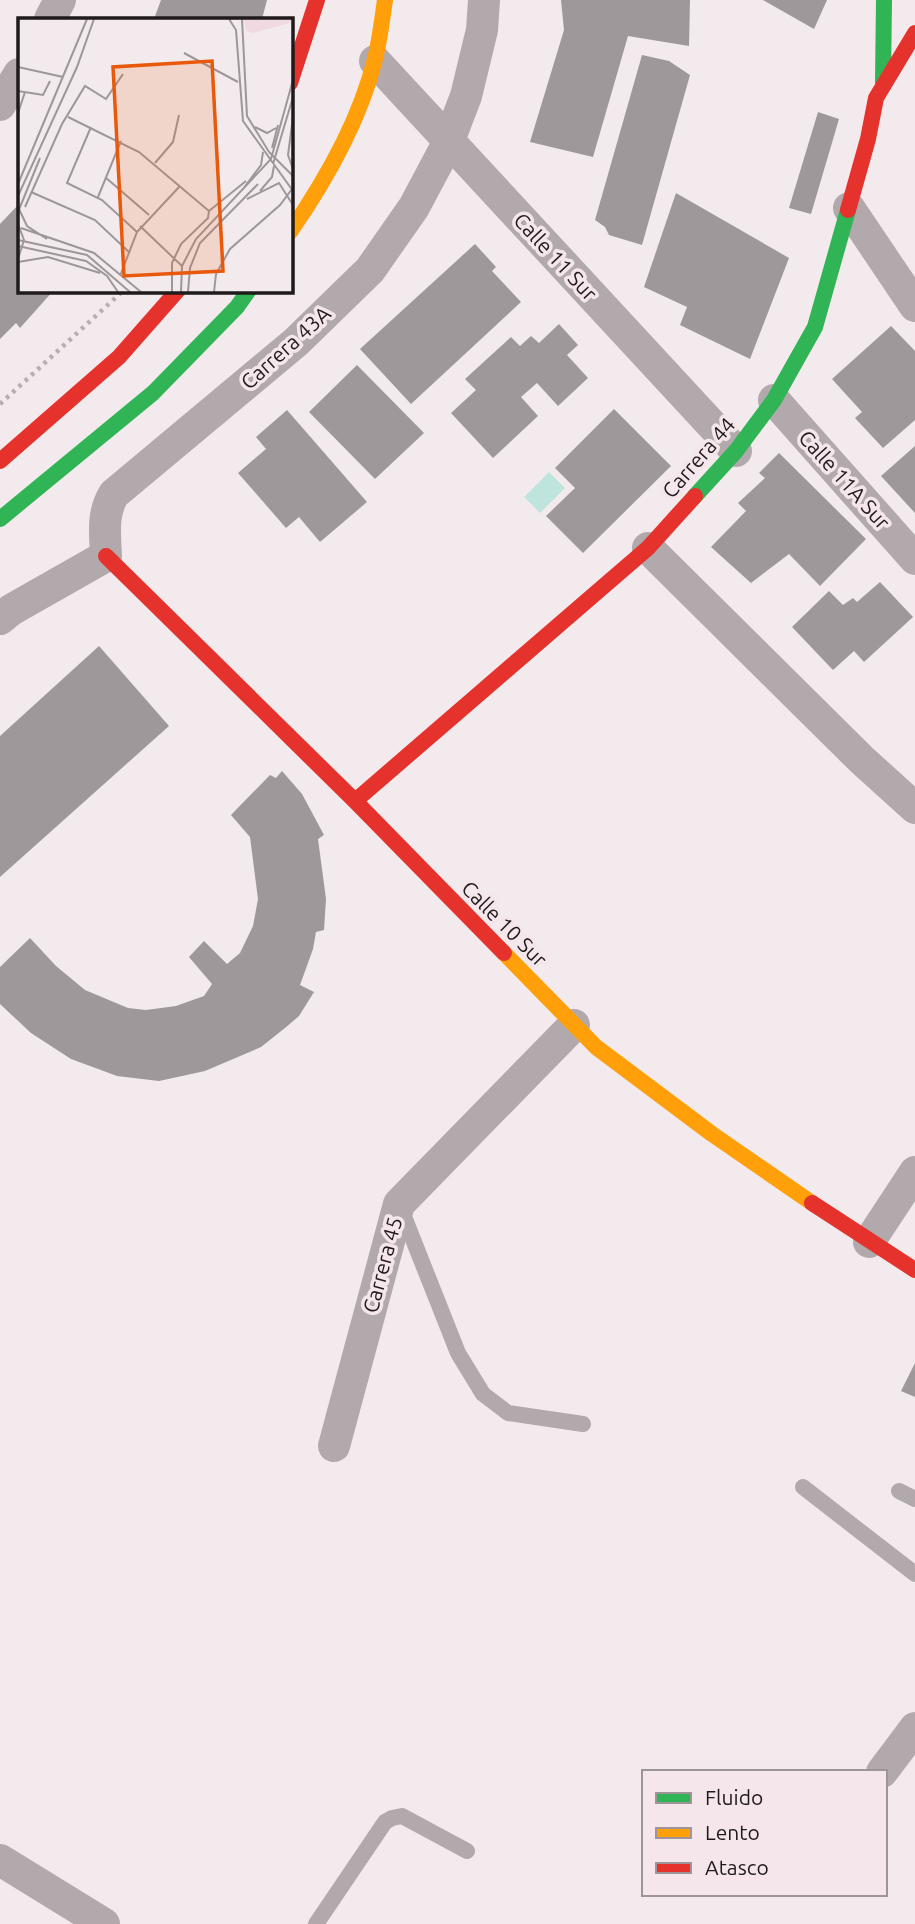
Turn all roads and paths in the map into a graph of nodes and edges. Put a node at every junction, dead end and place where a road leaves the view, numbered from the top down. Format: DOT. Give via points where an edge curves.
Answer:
graph roads {
  1 [pos="60,0"];
  2 [pos="317,0"];
  3 [pos="385,0"];
  4 [pos="484,0"];
  5 [pos="884,0"];
  6 [pos="51,18"];
  7 [pos="915,33"];
  8 [pos="375,61"];
  9 [pos="18,76"];
  10 [pos="292,77"];
  11 [pos="883,86"];
  12 [pos="0,105"];
  13 [pos="448,143"];
  14 [pos="849,208"];
  15 [pos="292,229"];
  16 [pos="122,292"];
  17 [pos="176,292"];
  18 [pos="248,292"];
  19 [pos="915,306"];
  20 [pos="774,400"];
  21 [pos="0,404"];
  22 [pos="736,451"];
  23 [pos="0,461"];
  24 [pos="0,519"];
  25 [pos="648,548"];
  26 [pos="106,556"];
  27 [pos="915,559"];
  28 [pos="0,619"];
  29 [pos="355,801"];
  30 [pos="915,808"];
  31 [pos="575,1025"];
  32 [pos="915,1172"];
  33 [pos="399,1204"];
  34 [pos="869,1242"];
  35 [pos="915,1270"];
  36 [pos="583,1424"];
  37 [pos="334,1446"];
  38 [pos="803,1487"];
  39 [pos="898,1491"];
  40 [pos="915,1499"];
  41 [pos="915,1574"];
  42 [pos="915,1728"];
  43 [pos="883,1770"];
  44 [pos="467,1851"];
  45 [pos="0,1860"];
  46 [pos="104,1924"];
  47 [pos="316,1924"];
  1 -- 6 [label="street"];
  2 -- 10 [label="street"];
  3 -- 8 [label="street"];
  4 -- 13 [label="street, Carrera 43A" via="482,30 466,96"];
  5 -- 11 [label="street"];
  7 -- 11 [label="street, Carrera 44"];
  8 -- 13 [label="street, Calle 11 Sur"];
  8 -- 15 [label="street" via="328,170"];
  9 -- 12 [label="street"];
  11 -- 14 [label="street, Carrera 44" via="876,98"];
  13 -- 22 [label="street, Calle 11 Sur"];
  13 -- 26 [label="street, Carrera 43A" via="414,207 370,270 296,342 114,494 105,516"];
  14 -- 19 [label="street"];
  14 -- 20 [label="street, Carrera 44" via="816,327"];
  16 -- 21 [label="path"];
  17 -- 23 [label="street" via="119,357"];
  18 -- 24 [label="street" via="153,393"];
  20 -- 22 [label="street, Carrera 44"];
  20 -- 27 [label="street, Calle 11A Sur"];
  22 -- 25 [label="street, Carrera 44"];
  25 -- 29 [label="street, Carrera 44"];
  25 -- 30 [label="street"];
  26 -- 28 [label="street"];
  26 -- 29 [label="street, Calle 10 Sur"];
  29 -- 31 [label="street, Calle 10 Sur"];
  31 -- 33 [label="street, Carrera 45"];
  31 -- 34 [label="street, Calle 10 Sur" via="596,1047 712,1134"];
  32 -- 34 [label="street"];
  33 -- 36 [label="lane" via="458,1353 483,1394 508,1413"];
  33 -- 37 [label="street, Carrera 45"];
  34 -- 35 [label="street, Calle 10 Sur"];
  38 -- 41 [label="lane"];
  39 -- 40 [label="lane"];
  42 -- 43 [label="street"];
  44 -- 47 [label="lane" via="402,1816 392,1818"];
  45 -- 46 [label="street"];
}
